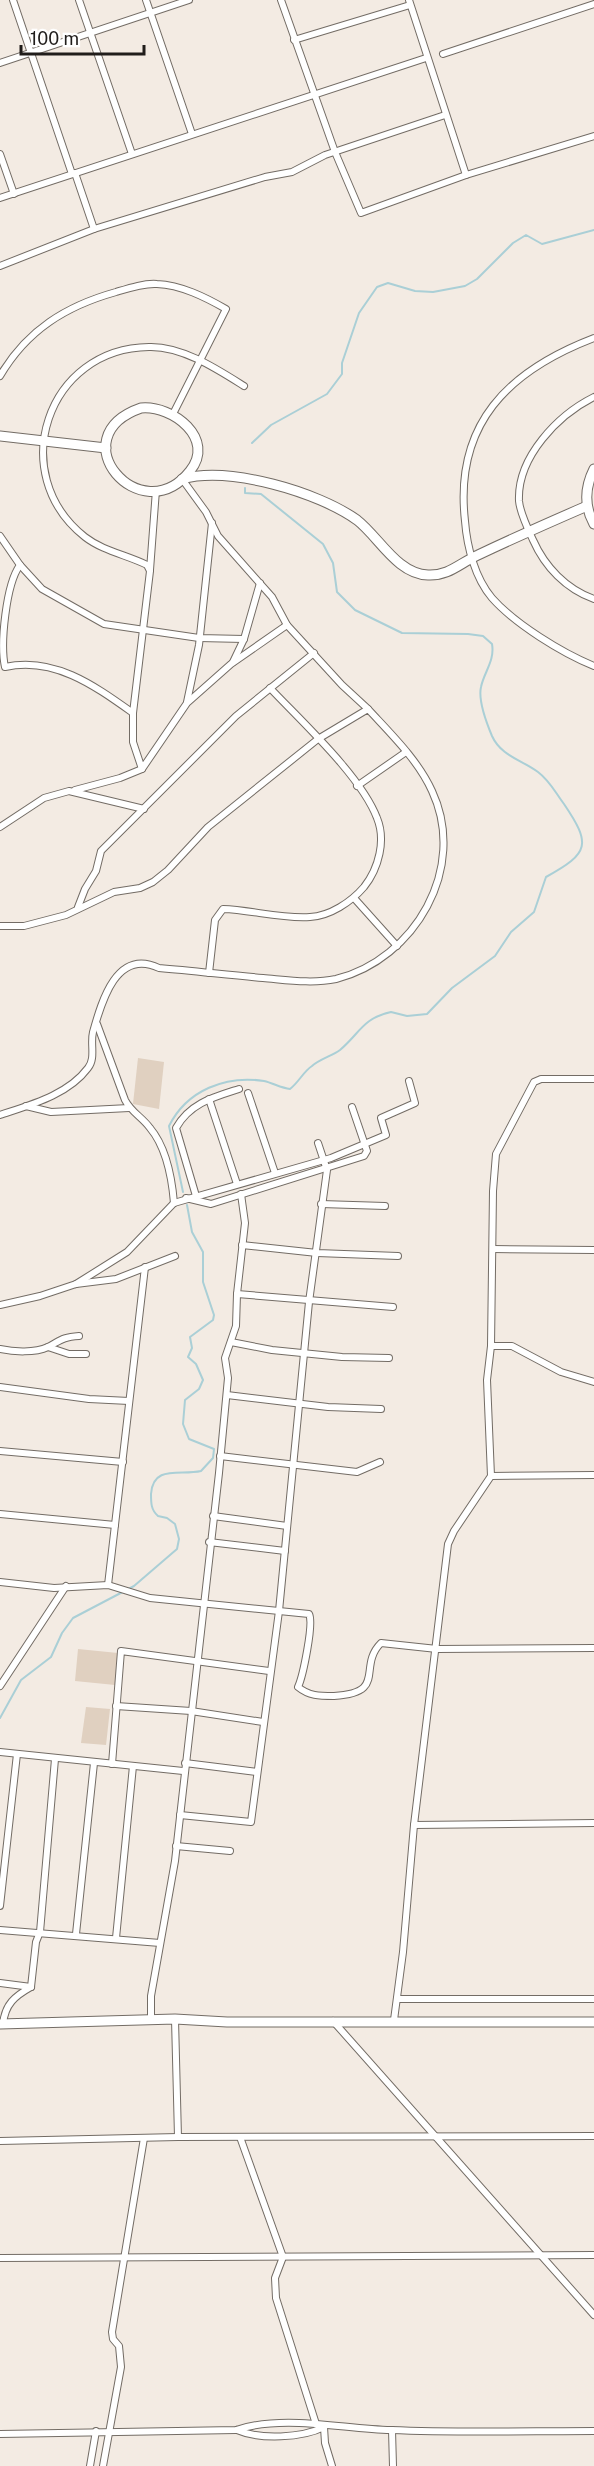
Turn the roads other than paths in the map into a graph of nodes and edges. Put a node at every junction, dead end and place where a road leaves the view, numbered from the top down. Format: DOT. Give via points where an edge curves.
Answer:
graph roads {
  1 [pos="13,0"];
  2 [pos="80,0"];
  3 [pos="146,0"];
  4 [pos="189,0"];
  5 [pos="281,0"];
  6 [pos="409,3"];
  7 [pos="594,4"];
  8 [pos="151,13"];
  9 [pos="91,34"];
  10 [pos="294,40"];
  11 [pos="31,53"];
  12 [pos="443,54"];
  13 [pos="426,58"];
  14 [pos="0,63"];
  15 [pos="314,93"];
  16 [pos="445,115"];
  17 [pos="192,134"];
  18 [pos="594,136"];
  19 [pos="335,152"];
  20 [pos="0,154"];
  21 [pos="132,154"];
  22 [pos="73,174"];
  23 [pos="466,176"];
  24 [pos="14,194"];
  25 [pos="0,198"];
  26 [pos="94,229"];
  27 [pos="0,266"];
  28 [pos="594,338"];
  29 [pos="199,360"];
  30 [pos="0,376"];
  31 [pos="244,386"];
  32 [pos="594,397"];
  33 [pos="173,414"];
  34 [pos="0,436"];
  35 [pos="42,442"];
  36 [pos="106,448"];
  37 [pos="594,469"];
  38 [pos="182,479"];
  39 [pos="156,490"];
  40 [pos="586,506"];
  41 [pos="212,522"];
  42 [pos="594,524"];
  43 [pos="530,531"];
  44 [pos="0,536"];
  45 [pos="472,558"];
  46 [pos="20,565"];
  47 [pos="150,571"];
  48 [pos="260,583"];
  49 [pos="594,599"];
  50 [pos="287,625"];
  51 [pos="144,629"];
  52 [pos="199,638"];
  53 [pos="244,639"];
  54 [pos="314,653"];
  55 [pos="231,664"];
  56 [pos="594,666"];
  57 [pos="2,668"];
  58 [pos="270,688"];
  59 [pos="187,703"];
  60 [pos="368,709"];
  61 [pos="133,713"];
  62 [pos="318,739"];
  63 [pos="406,752"];
  64 [pos="142,769"];
  65 [pos="357,786"];
  66 [pos="69,791"];
  67 [pos="144,809"];
  68 [pos="0,827"];
  69 [pos="354,898"];
  70 [pos="78,908"];
  71 [pos="0,926"];
  72 [pos="397,946"];
  73 [pos="209,973"];
  74 [pos="97,1024"];
  75 [pos="594,1078"];
  76 [pos="409,1081"];
  77 [pos="239,1089"];
  78 [pos="248,1093"];
  79 [pos="209,1099"];
  80 [pos="26,1106"];
  81 [pos="352,1107"];
  82 [pos="129,1108"];
  83 [pos="0,1115"];
  84 [pos="318,1143"];
  85 [pos="364,1146"];
  86 [pos="324,1161"];
  87 [pos="327,1170"];
  88 [pos="275,1173"];
  89 [pos="237,1184"];
  90 [pos="241,1194"];
  91 [pos="196,1196"];
  92 [pos="186,1198"];
  93 [pos="174,1203"];
  94 [pos="321,1204"];
  95 [pos="385,1206"];
  96 [pos="242,1245"];
  97 [pos="493,1249"];
  98 [pos="594,1250"];
  99 [pos="316,1253"];
  100 [pos="175,1256"];
  101 [pos="398,1256"];
  102 [pos="144,1267"];
  103 [pos="76,1284"];
  104 [pos="237,1294"];
  105 [pos="309,1302"];
  106 [pos="0,1305"];
  107 [pos="393,1306"];
  108 [pos="79,1336"];
  109 [pos="231,1342"];
  110 [pos="491,1346"];
  111 [pos="48,1347"];
  112 [pos="0,1349"];
  113 [pos="304,1352"];
  114 [pos="86,1354"];
  115 [pos="389,1358"];
  116 [pos="594,1382"];
  117 [pos="0,1386"];
  118 [pos="227,1395"];
  119 [pos="129,1401"];
  120 [pos="299,1403"];
  121 [pos="381,1409"];
  122 [pos="0,1451"];
  123 [pos="220,1456"];
  124 [pos="123,1462"];
  125 [pos="380,1462"];
  126 [pos="293,1464"];
  127 [pos="594,1475"];
  128 [pos="491,1476"];
  129 [pos="0,1515"];
  130 [pos="213,1516"];
  131 [pos="115,1526"];
  132 [pos="286,1526"];
  133 [pos="209,1542"];
  134 [pos="285,1551"];
  135 [pos="0,1582"];
  136 [pos="66,1586"];
  137 [pos="108,1586"];
  138 [pos="204,1603"];
  139 [pos="279,1611"];
  140 [pos="594,1648"];
  141 [pos="437,1649"];
  142 [pos="196,1661"];
  143 [pos="269,1671"];
  144 [pos="0,1686"];
  145 [pos="116,1706"];
  146 [pos="190,1712"];
  147 [pos="263,1722"];
  148 [pos="0,1752"];
  149 [pos="18,1754"];
  150 [pos="55,1759"];
  151 [pos="94,1763"];
  152 [pos="185,1763"];
  153 [pos="112,1764"];
  154 [pos="133,1767"];
  155 [pos="183,1771"];
  156 [pos="257,1772"];
  157 [pos="180,1815"];
  158 [pos="594,1822"];
  159 [pos="414,1825"];
  160 [pos="176,1846"];
  161 [pos="230,1851"];
  162 [pos="0,1906"];
  163 [pos="0,1930"];
  164 [pos="40,1932"];
  165 [pos="76,1934"];
  166 [pos="116,1938"];
  167 [pos="160,1943"];
  168 [pos="0,1983"];
  169 [pos="32,1987"];
  170 [pos="397,1999"];
  171 [pos="594,2000"];
  172 [pos="175,2019"];
  173 [pos="152,2020"];
  174 [pos="394,2020"];
  175 [pos="332,2021"];
  176 [pos="594,2022"];
  177 [pos="2,2024"];
  178 [pos="594,2136"];
  179 [pos="178,2137"];
  180 [pos="240,2137"];
  181 [pos="437,2137"];
  182 [pos="144,2138"];
  183 [pos="0,2141"];
  184 [pos="594,2255"];
  185 [pos="123,2256"];
  186 [pos="283,2257"];
  187 [pos="543,2257"];
  188 [pos="0,2258"];
  189 [pos="594,2314"];
  190 [pos="316,2424"];
  191 [pos="324,2427"];
  192 [pos="108,2430"];
  193 [pos="236,2430"];
  194 [pos="392,2430"];
  195 [pos="96,2431"];
  196 [pos="594,2431"];
  197 [pos="0,2434"];
  198 [pos="90,2466"];
  199 [pos="103,2466"];
  200 [pos="332,2466"];
  201 [pos="393,2466"];
  1 -- 11 [label="street"];
  2 -- 9 [label="street"];
  3 -- 8 [label="street"];
  4 -- 8 [label="street"];
  5 -- 10 [label="street"];
  6 -- 10 [label="street"];
  6 -- 13 [label="street"];
  7 -- 12 [label="street"];
  8 -- 9 [label="street"];
  8 -- 17 [label="street"];
  9 -- 11 [label="street"];
  9 -- 21 [label="street"];
  10 -- 15 [label="street"];
  11 -- 14 [label="street"];
  11 -- 22 [label="street"];
  13 -- 15 [label="street"];
  13 -- 16 [label="street"];
  15 -- 17 [label="street"];
  15 -- 19 [label="street"];
  16 -- 19 [label="street"];
  16 -- 23 [label="street"];
  17 -- 21 [label="street"];
  18 -- 23 [label="street"];
  19 -- 23 [label="street" via="361,213"];
  19 -- 26 [label="street" via="292,172"];
  20 -- 24 [label="street"];
  21 -- 22 [label="street"];
  22 -- 24 [label="street"];
  22 -- 26 [label="street"];
  24 -- 25 [label="street"];
  26 -- 27 [label="street"];
  28 -- 45 [label="street" via="551,357 514,382 490,408 477,431 462,480"];
  29 -- 30 [label="street" via="226,309 205,297 156,284 86,300 58,314 14,354"];
  29 -- 31 [label="street"];
  29 -- 33 [label="street"];
  29 -- 35 [label="street" via="149,346 99,360 69,382 57,399"];
  32 -- 43 [label="street" via="563,417 529,459 519,501"];
  33 -- 36 [label="street" via="149,407 129,412 112,426"];
  33 -- 38 [label="street" via="191,430 198,446 196,462"];
  34 -- 35 [label="street"];
  35 -- 36 [label="street"];
  35 -- 47 [label="street" via="48,486 72,524 98,545 147,565"];
  36 -- 39 [label="street" via="113,467 127,486"];
  37 -- 40 [label="street"];
  38 -- 39 [label="street"];
  38 -- 41 [label="street"];
  38 -- 45 [label="street" via="225,477 300,490 355,519 398,560 426,575 448,572"];
  39 -- 47 [label="street"];
  40 -- 42 [label="street"];
  40 -- 43 [label="street"];
  41 -- 48 [label="street" via="218,536"];
  41 -- 52 [label="street"];
  43 -- 45 [label="street"];
  43 -- 49 [label="street" via="546,564 565,583"];
  44 -- 46 [label="street"];
  45 -- 56 [label="street" via="491,596 507,612"];
  46 -- 51 [label="street" via="42,589 90,618 121,628"];
  46 -- 57 [label="street" via="7,609"];
  47 -- 51 [label="street"];
  48 -- 50 [label="street"];
  48 -- 53 [label="street"];
  50 -- 54 [label="street"];
  50 -- 55 [label="street"];
  51 -- 52 [label="street"];
  51 -- 61 [label="street"];
  52 -- 53 [label="street"];
  52 -- 59 [label="street"];
  53 -- 55 [label="street"];
  54 -- 58 [label="street"];
  54 -- 60 [label="street"];
  55 -- 59 [label="street"];
  57 -- 61 [label="street" via="42,666 69,673"];
  58 -- 62 [label="street"];
  58 -- 67 [label="street" via="236,716"];
  59 -- 64 [label="street"];
  60 -- 62 [label="street"];
  60 -- 63 [label="street"];
  61 -- 64 [label="street" via="133,742"];
  62 -- 65 [label="street"];
  62 -- 70 [label="street" via="208,827 153,882 114,892"];
  63 -- 65 [label="street"];
  63 -- 72 [label="street" via="433,792 441,817 443,845 440,874 424,914"];
  64 -- 66 [label="street"];
  65 -- 69 [label="street" via="377,817 380,848 373,875"];
  66 -- 67 [label="street"];
  66 -- 68 [label="street" via="44,798"];
  67 -- 70 [label="street" via="101,851"];
  69 -- 72 [label="street"];
  69 -- 73 [label="street" via="311,917 223,909 215,920"];
  70 -- 71 [label="street" via="24,926"];
  72 -- 73 [label="street" via="353,973 319,981"];
  73 -- 74 [label="street" via="132,964 120,970"];
  74 -- 80 [label="street" via="92,1064 87,1071 67,1088"];
  74 -- 82 [label="street"];
  75 -- 97 [label="street" via="534,1082 496,1154"];
  76 -- 85 [label="street" via="416,1103 381,1118 386,1135"];
  77 -- 79 [label="street"];
  78 -- 88 [label="street"];
  79 -- 89 [label="street"];
  79 -- 91 [label="street" via="190,1110 176,1128"];
  80 -- 82 [label="street" via="51,1112"];
  80 -- 83 [label="street"];
  81 -- 85 [label="street"];
  82 -- 93 [label="street" via="150,1127 161,1144"];
  84 -- 86 [label="street"];
  85 -- 86 [label="street"];
  85 -- 87 [label="street" via="364,1156"];
  86 -- 87 [label="street"];
  86 -- 88 [label="street"];
  87 -- 90 [label="street"];
  87 -- 94 [label="street"];
  88 -- 89 [label="street"];
  89 -- 91 [label="street"];
  90 -- 92 [label="street" via="211,1204"];
  90 -- 96 [label="street" via="245,1212"];
  91 -- 92 [label="street"];
  92 -- 93 [label="street"];
  93 -- 103 [label="street" via="127,1252"];
  94 -- 95 [label="street"];
  94 -- 99 [label="street"];
  96 -- 99 [label="street"];
  96 -- 104 [label="street"];
  97 -- 98 [label="street"];
  97 -- 110 [label="street"];
  99 -- 101 [label="street"];
  99 -- 105 [label="street"];
  100 -- 102 [label="street"];
  102 -- 103 [label="street" via="116,1278"];
  102 -- 119 [label="street"];
  103 -- 106 [label="street"];
  104 -- 105 [label="street"];
  104 -- 109 [label="street"];
  105 -- 107 [label="street"];
  105 -- 113 [label="street"];
  108 -- 111 [label="street" via="59,1339"];
  109 -- 113 [label="street"];
  109 -- 118 [label="street" via="225,1358"];
  110 -- 116 [label="street" via="512,1346 561,1372"];
  110 -- 128 [label="street"];
  111 -- 112 [label="street"];
  111 -- 114 [label="street" via="69,1354"];
  113 -- 115 [label="street"];
  113 -- 120 [label="street"];
  117 -- 119 [label="street"];
  118 -- 120 [label="street"];
  118 -- 123 [label="street"];
  119 -- 124 [label="street"];
  120 -- 121 [label="street"];
  120 -- 126 [label="street"];
  122 -- 124 [label="street"];
  123 -- 126 [label="street"];
  123 -- 130 [label="street"];
  124 -- 131 [label="street"];
  125 -- 126 [label="street" via="357,1472"];
  126 -- 132 [label="street"];
  127 -- 128 [label="street"];
  128 -- 141 [label="street" via="448,1544"];
  129 -- 131 [label="street"];
  130 -- 132 [label="street"];
  130 -- 133 [label="street"];
  131 -- 137 [label="street"];
  132 -- 134 [label="street"];
  133 -- 134 [label="street"];
  133 -- 138 [label="street"];
  134 -- 139 [label="street"];
  135 -- 136 [label="street"];
  136 -- 137 [label="street"];
  136 -- 144 [label="street"];
  137 -- 138 [label="street" via="131,1594"];
  138 -- 139 [label="street"];
  138 -- 142 [label="street"];
  139 -- 141 [label="street" via="309,1614 312,1619 298,1687 312,1695 354,1695 361,1691 370,1678 374,1653 381,1643"];
  139 -- 143 [label="street"];
  140 -- 141 [label="street"];
  141 -- 159 [label="street"];
  142 -- 143 [label="street"];
  142 -- 145 [label="street" via="121,1651"];
  142 -- 146 [label="street"];
  143 -- 147 [label="street"];
  145 -- 146 [label="street"];
  145 -- 153 [label="street"];
  146 -- 147 [label="street"];
  146 -- 152 [label="street"];
  147 -- 156 [label="street"];
  148 -- 149 [label="street"];
  149 -- 150 [label="street"];
  149 -- 162 [label="street"];
  150 -- 151 [label="street"];
  150 -- 164 [label="street"];
  151 -- 153 [label="street"];
  151 -- 165 [label="street"];
  152 -- 155 [label="street"];
  152 -- 156 [label="street"];
  153 -- 154 [label="street"];
  154 -- 155 [label="street"];
  154 -- 166 [label="street"];
  155 -- 157 [label="street"];
  156 -- 157 [label="street" via="251,1822"];
  157 -- 160 [label="street"];
  158 -- 159 [label="street"];
  159 -- 170 [label="street"];
  160 -- 161 [label="street"];
  160 -- 167 [label="street"];
  163 -- 164 [label="street"];
  164 -- 165 [label="street"];
  164 -- 169 [label="street"];
  165 -- 166 [label="street"];
  166 -- 167 [label="street"];
  167 -- 173 [label="street" via="151,1996"];
  168 -- 169 [label="street"];
  169 -- 177 [label="street" via="8,2005"];
  170 -- 171 [label="street"];
  170 -- 174 [label="street"];
  172 -- 173 [label="street"];
  172 -- 175 [label="street"];
  172 -- 179 [label="street"];
  173 -- 177 [label="street"];
  174 -- 175 [label="street"];
  174 -- 176 [label="street"];
  175 -- 181 [label="street"];
  178 -- 181 [label="street"];
  179 -- 180 [label="street"];
  179 -- 182 [label="street"];
  180 -- 181 [label="street"];
  180 -- 186 [label="street"];
  181 -- 187 [label="street"];
  182 -- 183 [label="street"];
  182 -- 185 [label="street"];
  184 -- 187 [label="street"];
  185 -- 186 [label="street"];
  185 -- 188 [label="street"];
  185 -- 192 [label="street" via="112,2332 119,2346 121,2367"];
  186 -- 187 [label="street"];
  186 -- 190 [label="street" via="275,2278 276,2298"];
  187 -- 189 [label="street"];
  190 -- 191 [label="street"];
  190 -- 193 [label="street"];
  191 -- 193 [label="street" via="311,2433 281,2435 249,2436"];
  191 -- 194 [label="street"];
  191 -- 200 [label="street"];
  192 -- 193 [label="street"];
  192 -- 195 [label="street"];
  192 -- 199 [label="street"];
  194 -- 196 [label="street"];
  194 -- 201 [label="street"];
  195 -- 197 [label="street"];
  195 -- 198 [label="street"];
}
